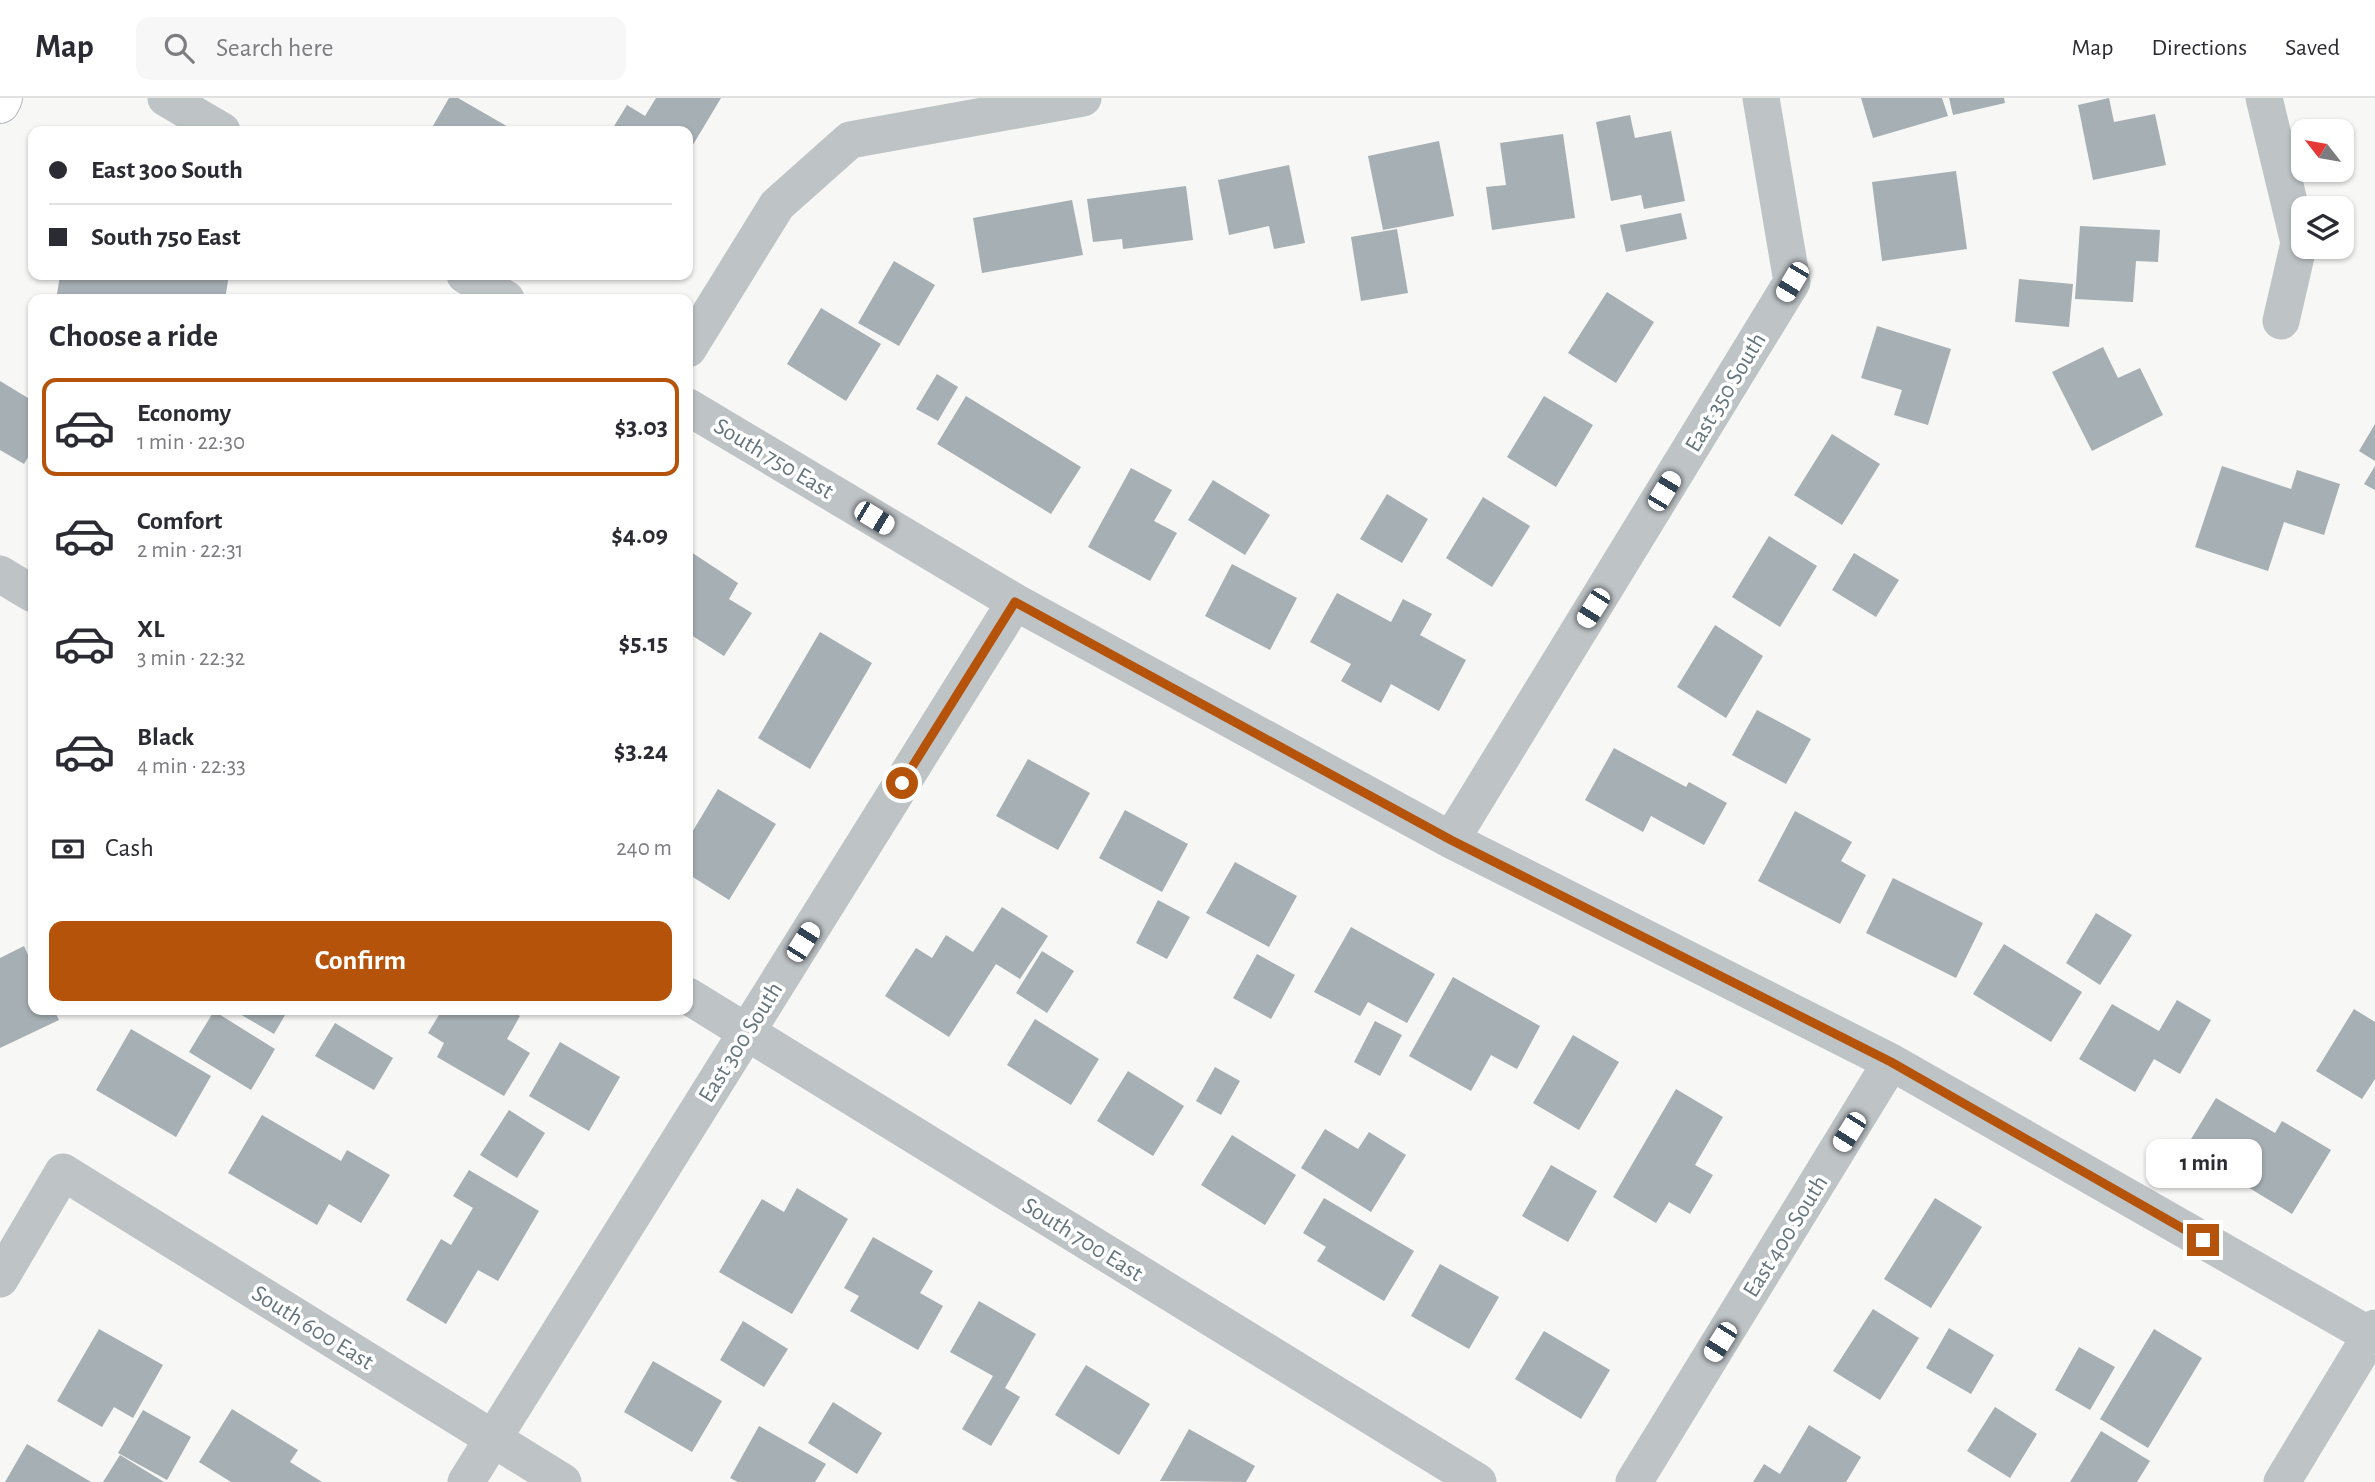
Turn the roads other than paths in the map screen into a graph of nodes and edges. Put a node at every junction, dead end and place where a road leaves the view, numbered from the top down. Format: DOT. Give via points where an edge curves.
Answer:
graph roads {
  1 [pos="4,98"];
  2 [pos="166,98"];
  3 [pos="1083,98"];
  4 [pos="1761,98"];
  5 [pos="2264,98"];
  6 [pos="0,104"];
  7 [pos="214,126"];
  8 [pos="474,280"];
  9 [pos="497,294"];
  10 [pos="2281,321"];
  11 [pos="693,341"];
  12 [pos="693,410"];
  13 [pos="0,574"];
  14 [pos="28,591"];
  15 [pos="1015,602"];
  16 [pos="1451,840"];
  17 [pos="693,999"];
  18 [pos="746,1032"];
  19 [pos="1891,1062"];
  20 [pos="0,1279"];
  21 [pos="2373,1332"];
  22 [pos="493,1438"];
  23 [pos="466,1482"];
  24 [pos="563,1482"];
  25 [pos="1478,1482"];
  26 [pos="1634,1482"];
  27 [pos="2282,1482"];
  1 -- 6 [label="street"];
  2 -- 7 [label="street"];
  3 -- 11 [label="street" via="850,140 777,205"];
  4 -- 16 [label="street, East 350 South" via="1792,282"];
  5 -- 10 [label="street" via="2299,243"];
  8 -- 9 [label="street"];
  12 -- 15 [label="street, South 750 East"];
  13 -- 14 [label="street"];
  15 -- 16 [label="street, South 750 East"];
  15 -- 18 [label="street, East 300 South"];
  16 -- 19 [label="street, South 750 East"];
  17 -- 18 [label="street, South 700 East"];
  18 -- 22 [label="street, East 300 South"];
  18 -- 25 [label="street, South 700 East"];
  19 -- 21 [label="street, South 750 East"];
  19 -- 26 [label="street, East 400 South"];
  20 -- 22 [label="street, South 600 East" via="63,1172"];
  21 -- 27 [label="street"];
  22 -- 23 [label="street, East 300 South"];
  22 -- 24 [label="street, South 600 East"];
}
